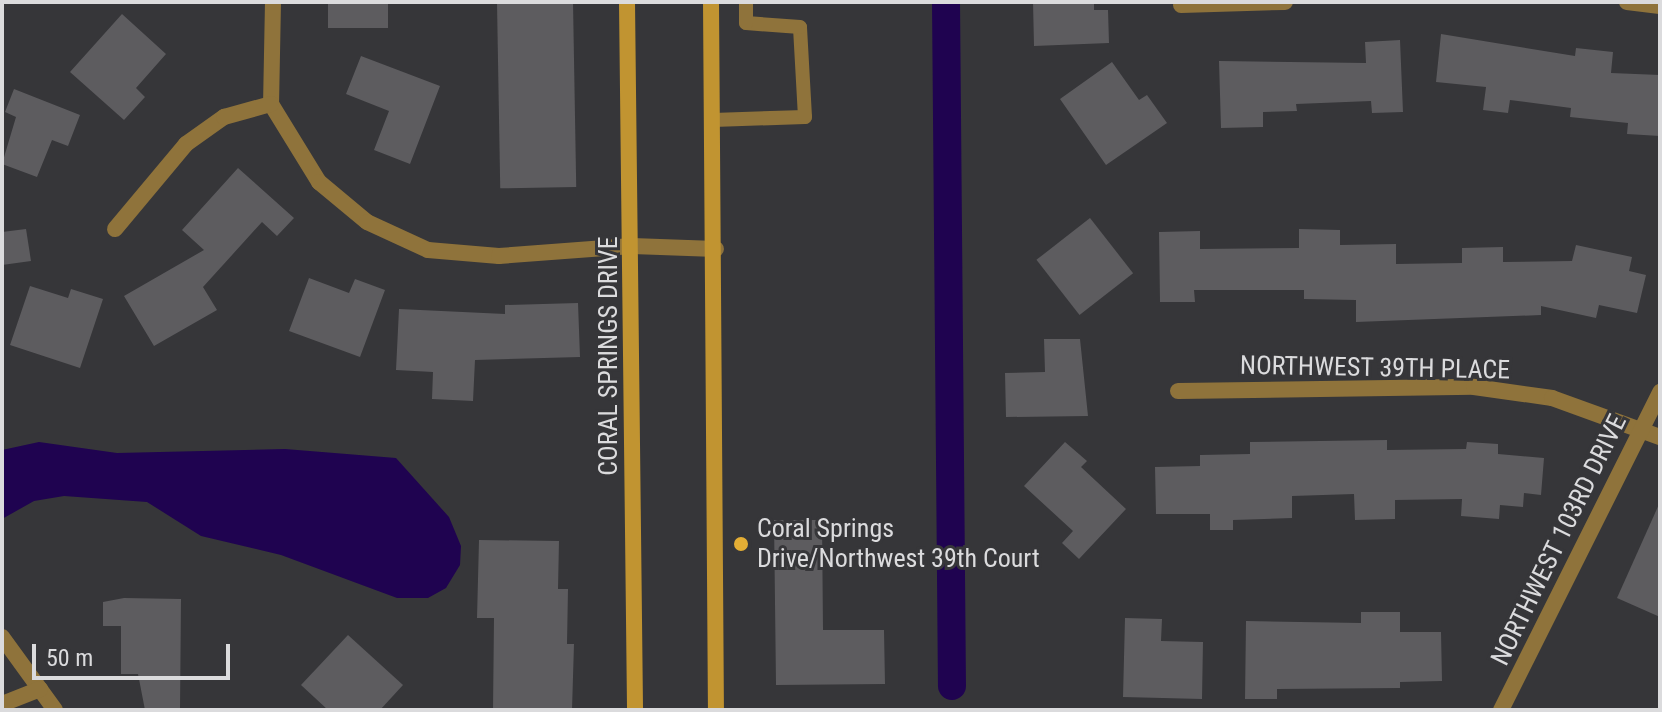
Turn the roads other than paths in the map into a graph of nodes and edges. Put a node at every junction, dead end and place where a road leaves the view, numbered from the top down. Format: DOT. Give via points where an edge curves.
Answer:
graph roads {
  1 [pos="273,2"];
  2 [pos="627,2"];
  3 [pos="711,2"];
  4 [pos="746,2"];
  5 [pos="1285,2"];
  6 [pos="1627,2"];
  7 [pos="1181,5"];
  8 [pos="1660,6"];
  9 [pos="271,104"];
  10 [pos="713,120"];
  11 [pos="115,229"];
  12 [pos="632,246"];
  13 [pos="716,249"];
  14 [pos="1178,391"];
  15 [pos="1660,392"];
  16 [pos="1641,428"];
  17 [pos="1660,437"];
  18 [pos="2,637"];
  19 [pos="40,689"];
  20 [pos="2,704"];
  21 [pos="55,710"];
  22 [pos="635,710"];
  23 [pos="716,710"];
  24 [pos="1501,710"];
  1 -- 9 [label="street"];
  2 -- 12 [label="main road, CORAL SPRINGS DRIVE"];
  3 -- 10 [label="main road"];
  4 -- 10 [label="lane" via="746,23 800,27 805,117"];
  5 -- 7 [label="street"];
  6 -- 8 [label="street"];
  9 -- 11 [label="street" via="224,117 186,144"];
  9 -- 12 [label="street" via="319,182 367,222 428,250 499,256"];
  10 -- 13 [label="main road"];
  12 -- 13 [label="street"];
  12 -- 22 [label="main road, CORAL SPRINGS DRIVE"];
  13 -- 23 [label="main road"];
  14 -- 16 [label="street, NORTHWEST 39TH PLACE" via="1474,387 1552,398"];
  15 -- 16 [label="street, NORTHWEST 103RD DRIVE"];
  16 -- 17 [label="street, NORTHWEST 39TH PLACE"];
  16 -- 24 [label="street, NORTHWEST 103RD DRIVE"];
  18 -- 19 [label="street"];
  19 -- 20 [label="street"];
  19 -- 21 [label="street"];
}
